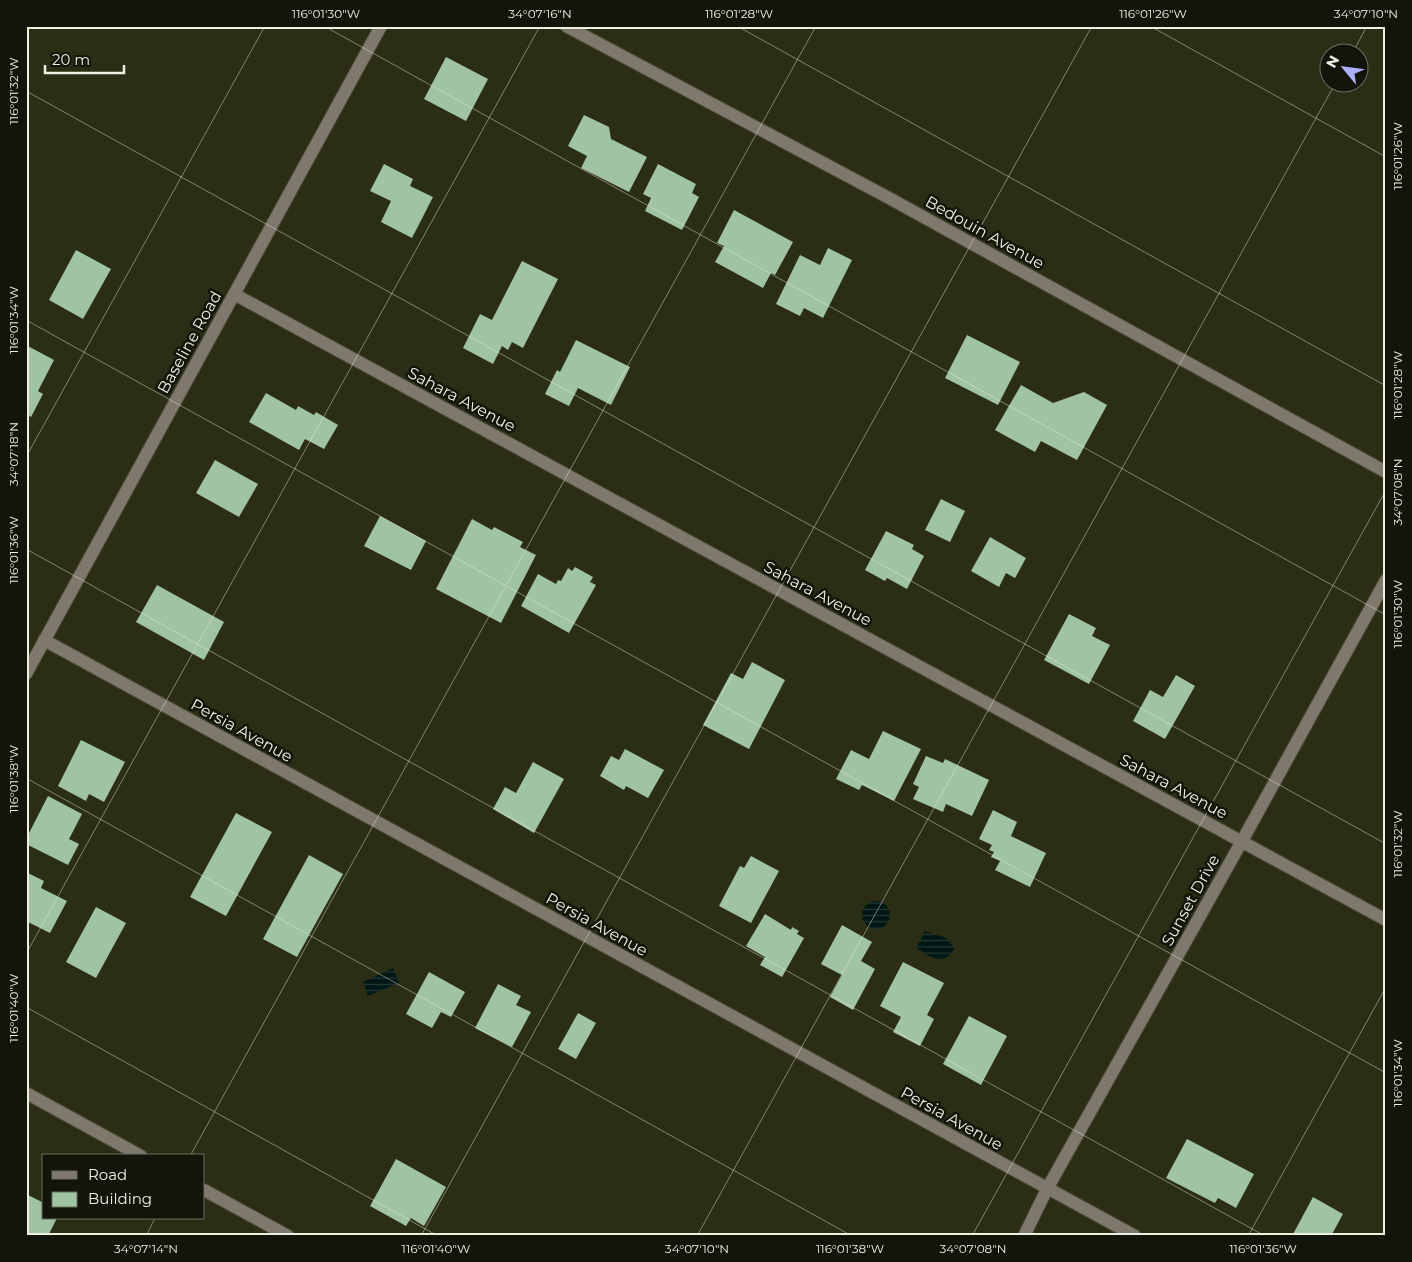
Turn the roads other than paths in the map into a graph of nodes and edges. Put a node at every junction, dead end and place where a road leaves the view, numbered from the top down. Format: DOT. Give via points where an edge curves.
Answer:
graph roads {
  1 [pos="381,26"];
  2 [pos="566,26"];
  3 [pos="234,294"];
  4 [pos="1386,472"];
  5 [pos="1386,580"];
  6 [pos="44,640"];
  7 [pos="26,674"];
  8 [pos="1242,841"];
  9 [pos="1386,920"];
  10 [pos="26,1093"];
  11 [pos="137,1154"];
  12 [pos="1047,1189"];
  13 [pos="205,1191"];
  14 [pos="288,1236"];
  15 [pos="1024,1236"];
  16 [pos="1134,1236"];
  1 -- 3 [label="street, Baseline Road"];
  2 -- 4 [label="street, Bedouin Avenue" via="898,202"];
  3 -- 6 [label="street, Baseline Road"];
  3 -- 8 [label="street, Sahara Avenue"];
  5 -- 8 [label="street, Sunset Drive"];
  6 -- 7 [label="street, Baseline Road"];
  6 -- 12 [label="street, Persia Avenue"];
  8 -- 9 [label="street, Sahara Avenue"];
  8 -- 12 [label="street, Sunset Drive"];
  10 -- 11 [label="street"];
  12 -- 15 [label="street, Sunset Drive"];
  12 -- 16 [label="street, Persia Avenue"];
  13 -- 14 [label="street"];
}
